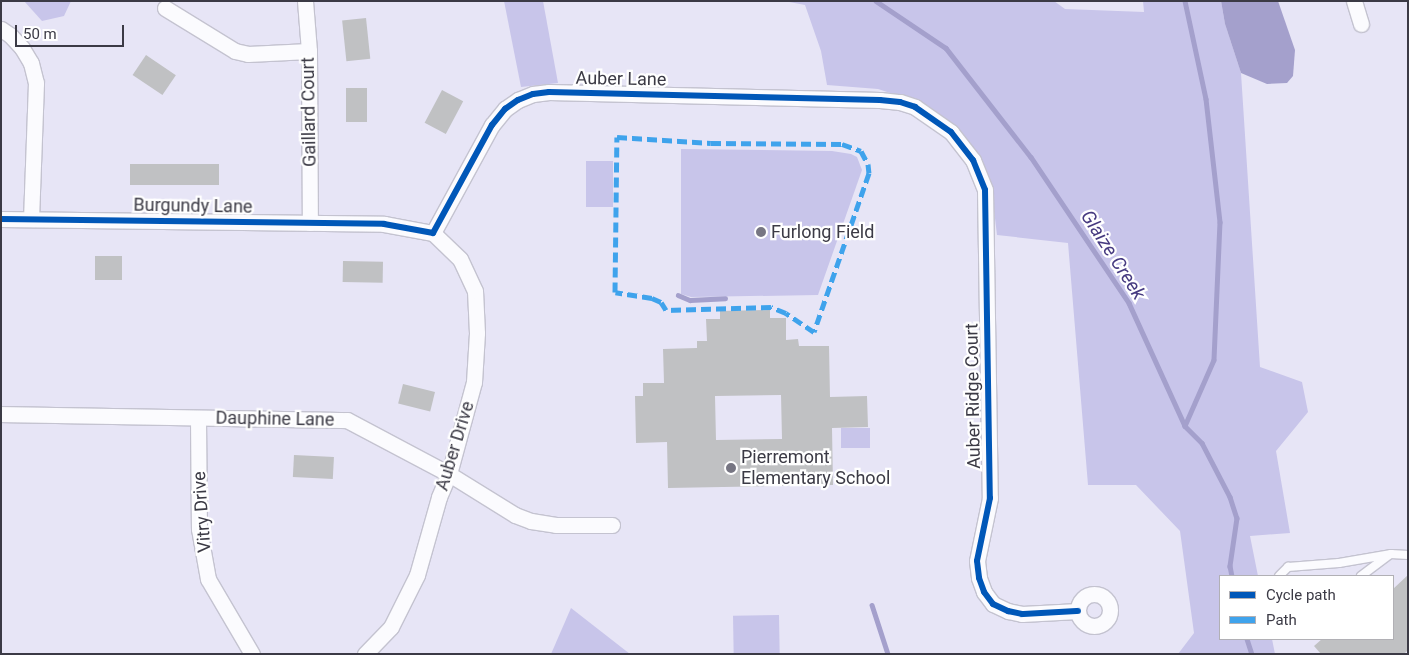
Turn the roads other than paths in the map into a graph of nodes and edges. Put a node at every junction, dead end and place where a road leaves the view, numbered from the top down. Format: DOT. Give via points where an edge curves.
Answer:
graph roads {
  1 [pos="305,1"];
  2 [pos="1354,1"];
  3 [pos="165,8"];
  4 [pos="1361,24"];
  5 [pos="1,29"];
  6 [pos="309,51"];
  7 [pos="930,116"];
  8 [pos="1,219"];
  9 [pos="31,219"];
  10 [pos="310,223"];
  11 [pos="433,233"];
  12 [pos="1,414"];
  13 [pos="198,418"];
  14 [pos="449,474"];
  15 [pos="612,525"];
  16 [pos="1391,554"];
  17 [pos="1408,555"];
  18 [pos="1281,575"];
  19 [pos="1362,575"];
  20 [pos="1078,611"];
  21 [pos="252,654"];
  22 [pos="365,654"];
  1 -- 6 [label="street, Gaillard Court"];
  2 -- 4 [label="street"];
  3 -- 6 [label="street" via="235,51 248,54"];
  5 -- 9 [label="street" via="22,48 31,63 36,83"];
  6 -- 10 [label="street, Gaillard Court"];
  7 -- 11 [label="street, Auber Lane" via="900,102 880,100 533,94 505,109 492,125"];
  7 -- 20 [label="street, Auber Ridge Court" via="950,132 973,160 985,190 990,498 978,555 979,578 993,604 1008,611 1022,614"];
  8 -- 9 [label="street, Burgundy Lane"];
  9 -- 10 [label="street, Burgundy Lane"];
  10 -- 11 [label="street, Burgundy Lane" via="384,224"];
  11 -- 14 [label="street, Auber Drive" via="460,259 475,291 474,382"];
  12 -- 13 [label="street, Dauphine Lane"];
  13 -- 14 [label="street, Dauphine Lane" via="347,420"];
  13 -- 21 [label="street, Vitry Drive" via="199,529 208,579"];
  14 -- 15 [label="street, Dauphine Lane" via="508,511 531,521 556,525"];
  14 -- 22 [label="street, Auber Drive" via="439,497 417,575 391,627"];
  16 -- 17 [label="lane"];
  16 -- 18 [label="lane" via="1288,567"];
  16 -- 19 [label="lane"];
}
